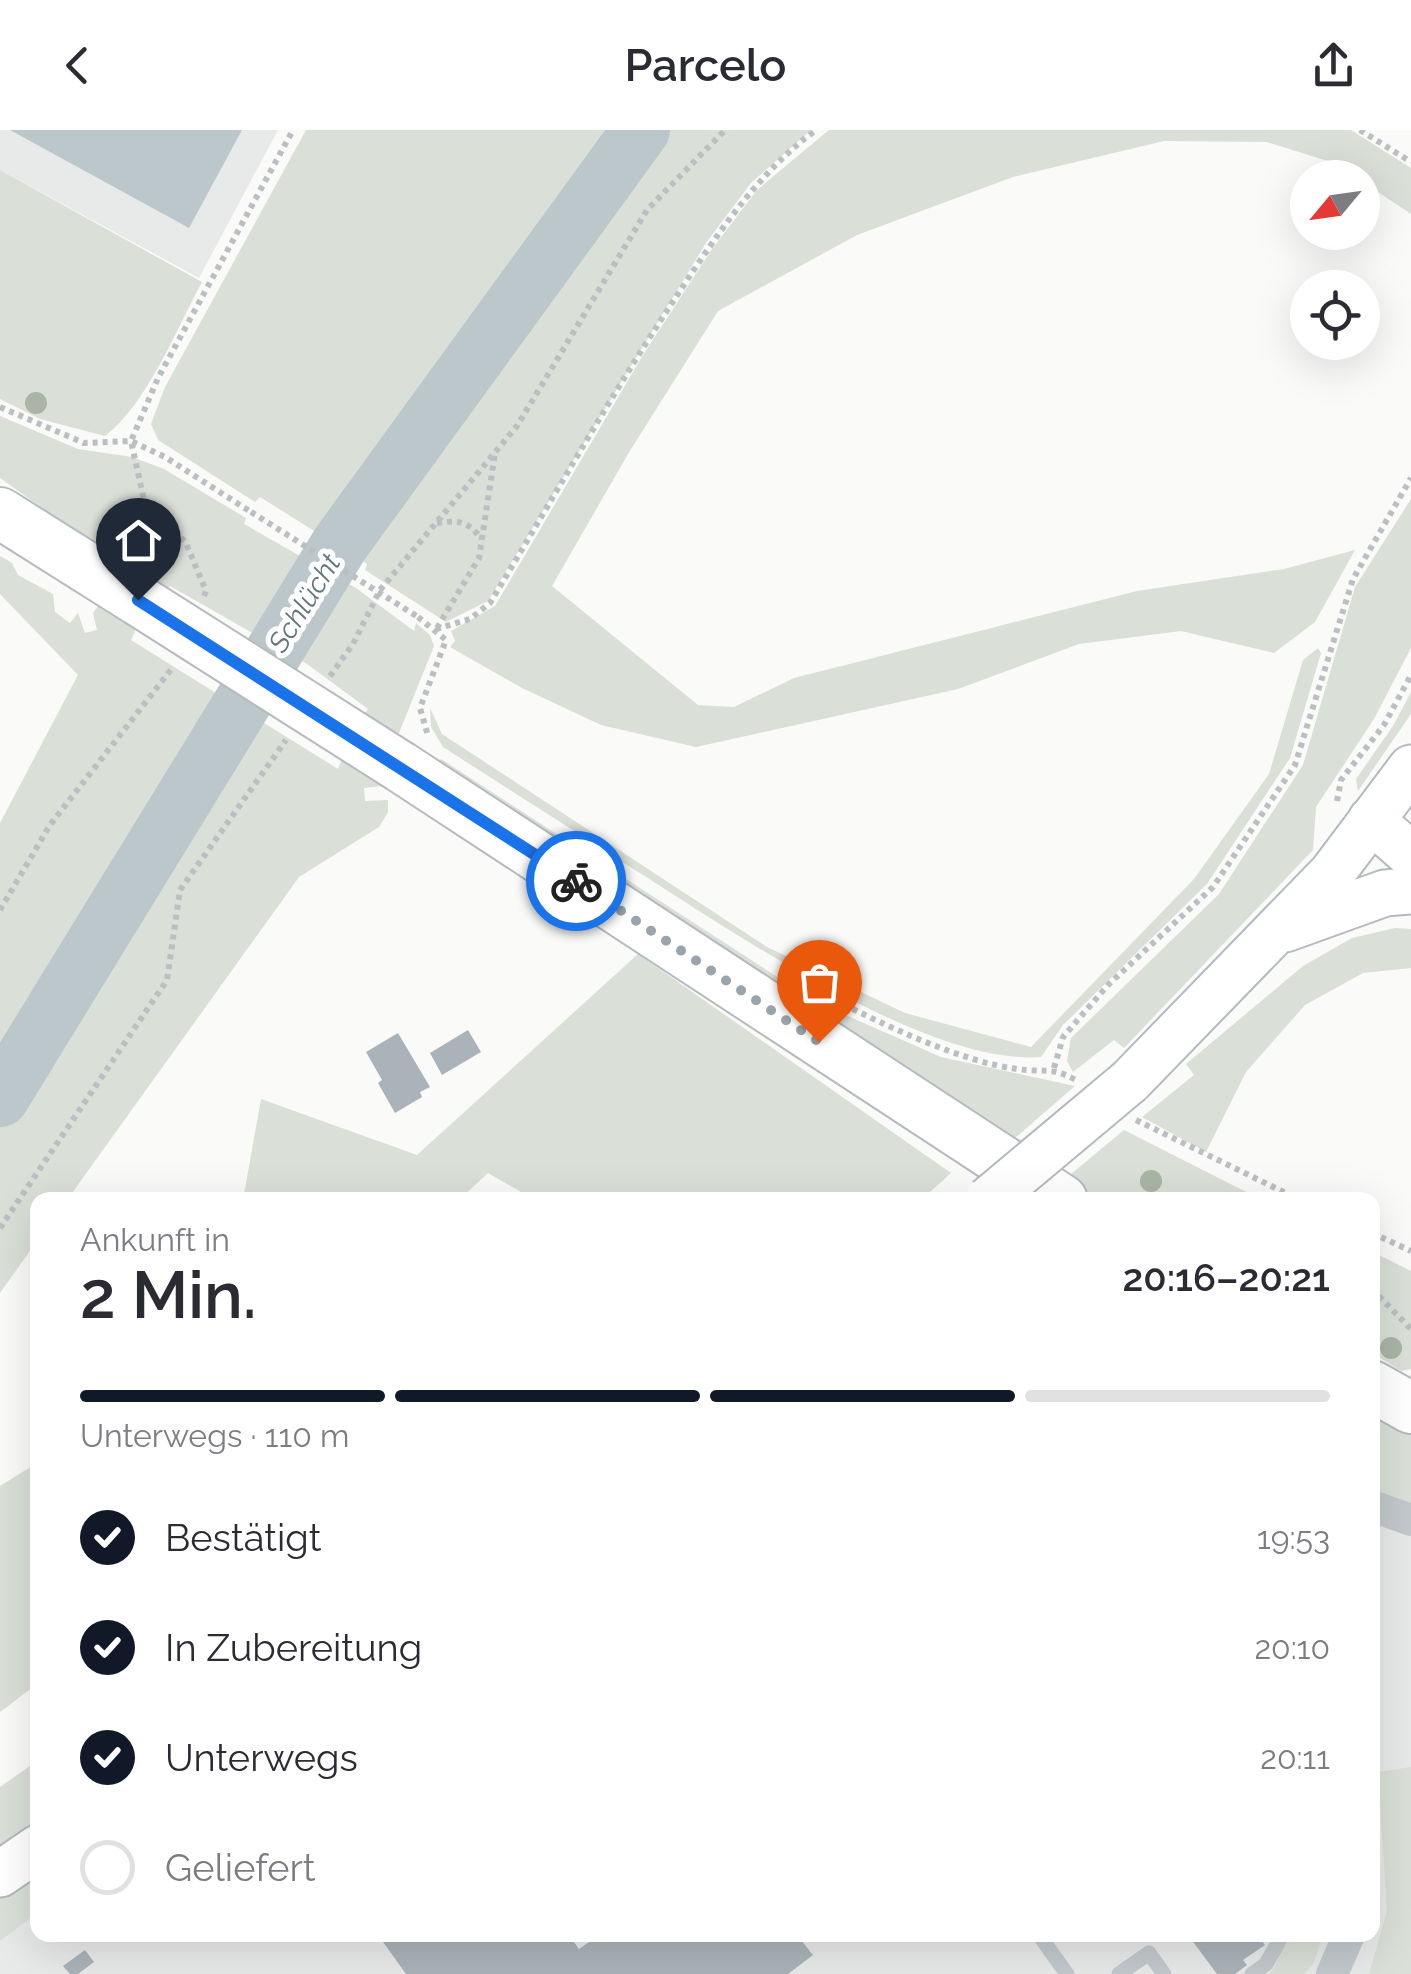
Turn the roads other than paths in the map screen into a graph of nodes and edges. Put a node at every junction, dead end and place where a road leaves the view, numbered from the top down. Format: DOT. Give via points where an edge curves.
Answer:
graph roads {
  1 [pos="0,513"];
  2 [pos="1410,769"];
  3 [pos="1371,820"];
  4 [pos="1411,855"];
  5 [pos="1411,891"];
  6 [pos="1278,931"];
  7 [pos="997,1192"];
  8 [pos="1050,1192"];
  9 [pos="1380,1391"];
  10 [pos="1411,1408"];
  11 [pos="1380,1509"];
  12 [pos="1411,1520"];
  13 [pos="30,1853"];
  14 [pos="0,1874"];
  15 [pos="1044,1942"];
  16 [pos="1278,1942"];
  17 [pos="1346,1942"];
  18 [pos="1067,1974"];
  19 [pos="1119,1974"];
  20 [pos="1164,1974"];
  21 [pos="1252,1974"];
  22 [pos="1332,1974"];
  1 -- 8 [label="main road, bridge" via="138,600 417,755"];
  2 -- 3 [label="main road"];
  3 -- 4 [label="main road"];
  3 -- 6 [label="main road"];
  5 -- 6 [label="main road" via="1386,893"];
  6 -- 7 [label="main road, bridge" via="1114,1093"];
  9 -- 10 [label="main road"];
  11 -- 12 [label="street"];
  13 -- 14 [label="main road"];
  15 -- 18 [label="lane"];
  16 -- 21 [label="lane"];
  17 -- 22 [label="street"];
  19 -- 20 [label="lane" via="1149,1952"];
}
